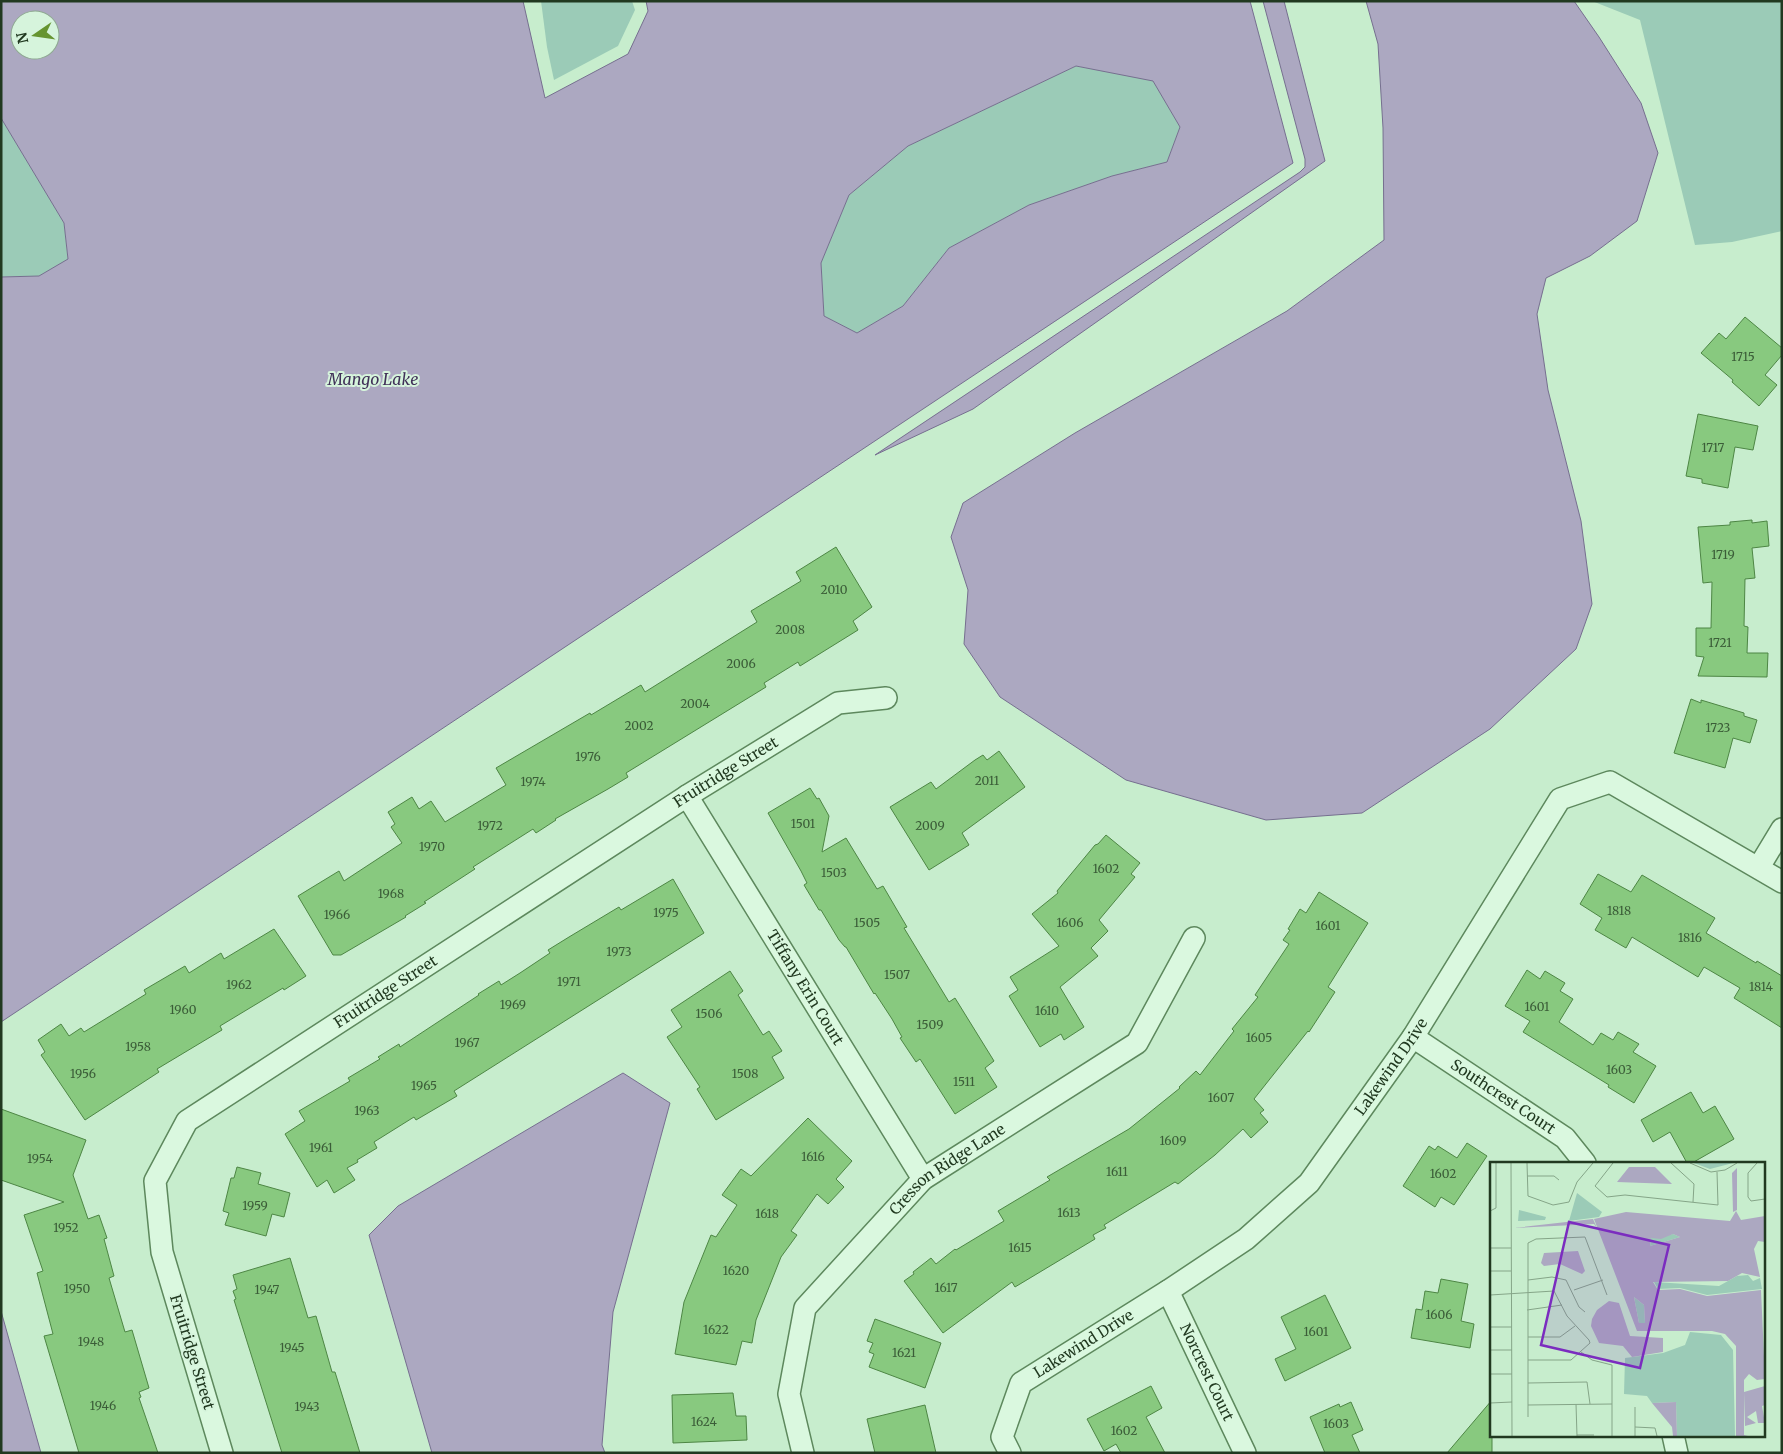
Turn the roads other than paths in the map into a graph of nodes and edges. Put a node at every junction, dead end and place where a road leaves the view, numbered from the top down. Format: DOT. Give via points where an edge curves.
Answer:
graph roads {
  1 [pos="886,698"];
  2 [pos="687,796"];
  3 [pos="1782,829"];
  4 [pos="1759,867"];
  5 [pos="1782,882"];
  6 [pos="1194,938"];
  7 [pos="1413,1037"];
  8 [pos="1584,1162"];
  9 [pos="923,1179"];
  10 [pos="1168,1291"];
  11 [pos="1673,1436"];
  12 [pos="222,1453"];
  13 [pos="803,1453"];
  14 [pos="1010,1453"];
  15 [pos="1245,1453"];
  16 [pos="1677,1453"];
  1 -- 2 [label="street, Fruitridge Street" via="838,703"];
  2 -- 9 [label="street, Tiffany Erin Court"];
  2 -- 12 [label="street, Fruitridge Street" via="187,1121 155,1181 162,1252"];
  3 -- 4 [label="street"];
  4 -- 5 [label="street, Lakewind Drive"];
  4 -- 7 [label="street, Lakewind Drive" via="1610,782 1560,799"];
  6 -- 9 [label="street, Cresson Ridge Lane" via="1137,1044"];
  7 -- 8 [label="street, Southcrest Court" via="1565,1138"];
  7 -- 10 [label="street, Lakewind Drive" via="1309,1182 1246,1239"];
  9 -- 13 [label="street, Cresson Ridge Lane" via="805,1308 789,1394"];
  10 -- 14 [label="street, Lakewind Drive" via="1021,1382 1002,1437"];
  10 -- 15 [label="street, Norcrest Court"];
  11 -- 16 [label="street"];
}
